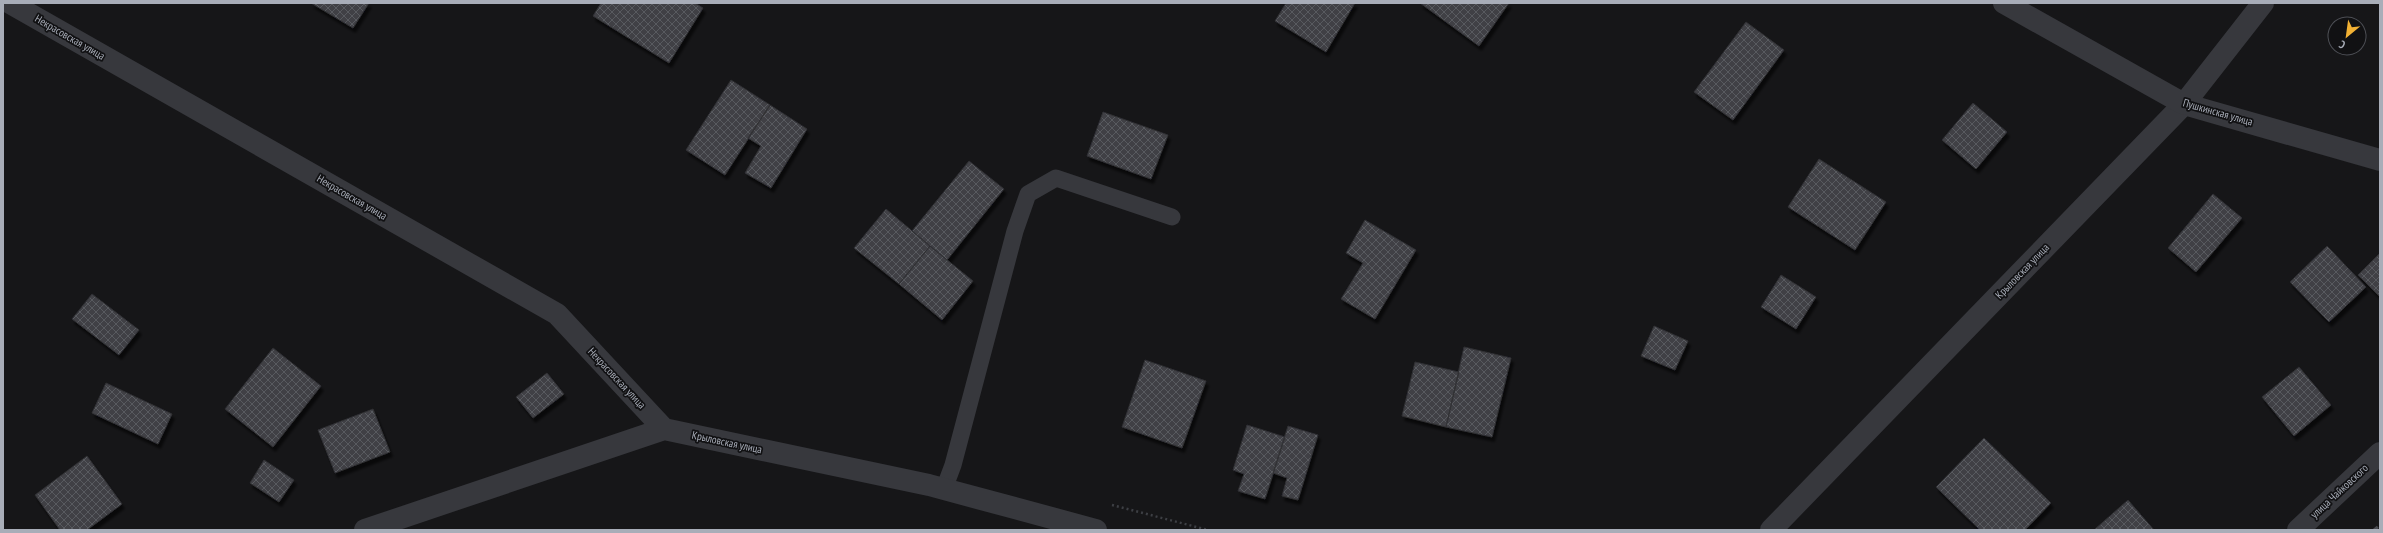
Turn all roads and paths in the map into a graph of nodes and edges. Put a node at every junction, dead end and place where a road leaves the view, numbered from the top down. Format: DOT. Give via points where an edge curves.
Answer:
graph roads {
  1 [pos="10,3"];
  2 [pos="2004,3"];
  3 [pos="2263,3"];
  4 [pos="2184,104"];
  5 [pos="2380,160"];
  6 [pos="1172,217"];
  7 [pos="664,428"];
  8 [pos="2380,453"];
  9 [pos="944,489"];
  10 [pos="365,530"];
  11 [pos="1096,530"];
  12 [pos="1771,530"];
  13 [pos="2298,530"];
  1 -- 7 [label="street, Некрасовская улица" via="557,314"];
  2 -- 4 [label="street, Пушкинская улица"];
  3 -- 4 [label="street, Крыловская улица"];
  4 -- 5 [label="street, Пушкинская улица"];
  4 -- 12 [label="street, Крыловская улица"];
  6 -- 9 [label="lane" via="1056,178 1028,194 1015,230 953,465"];
  7 -- 9 [label="street, Крыловская улица"];
  7 -- 10 [label="street"];
  8 -- 13 [label="street, улица Чайковского"];
  9 -- 11 [label="street, Крыловская улица"];
}
